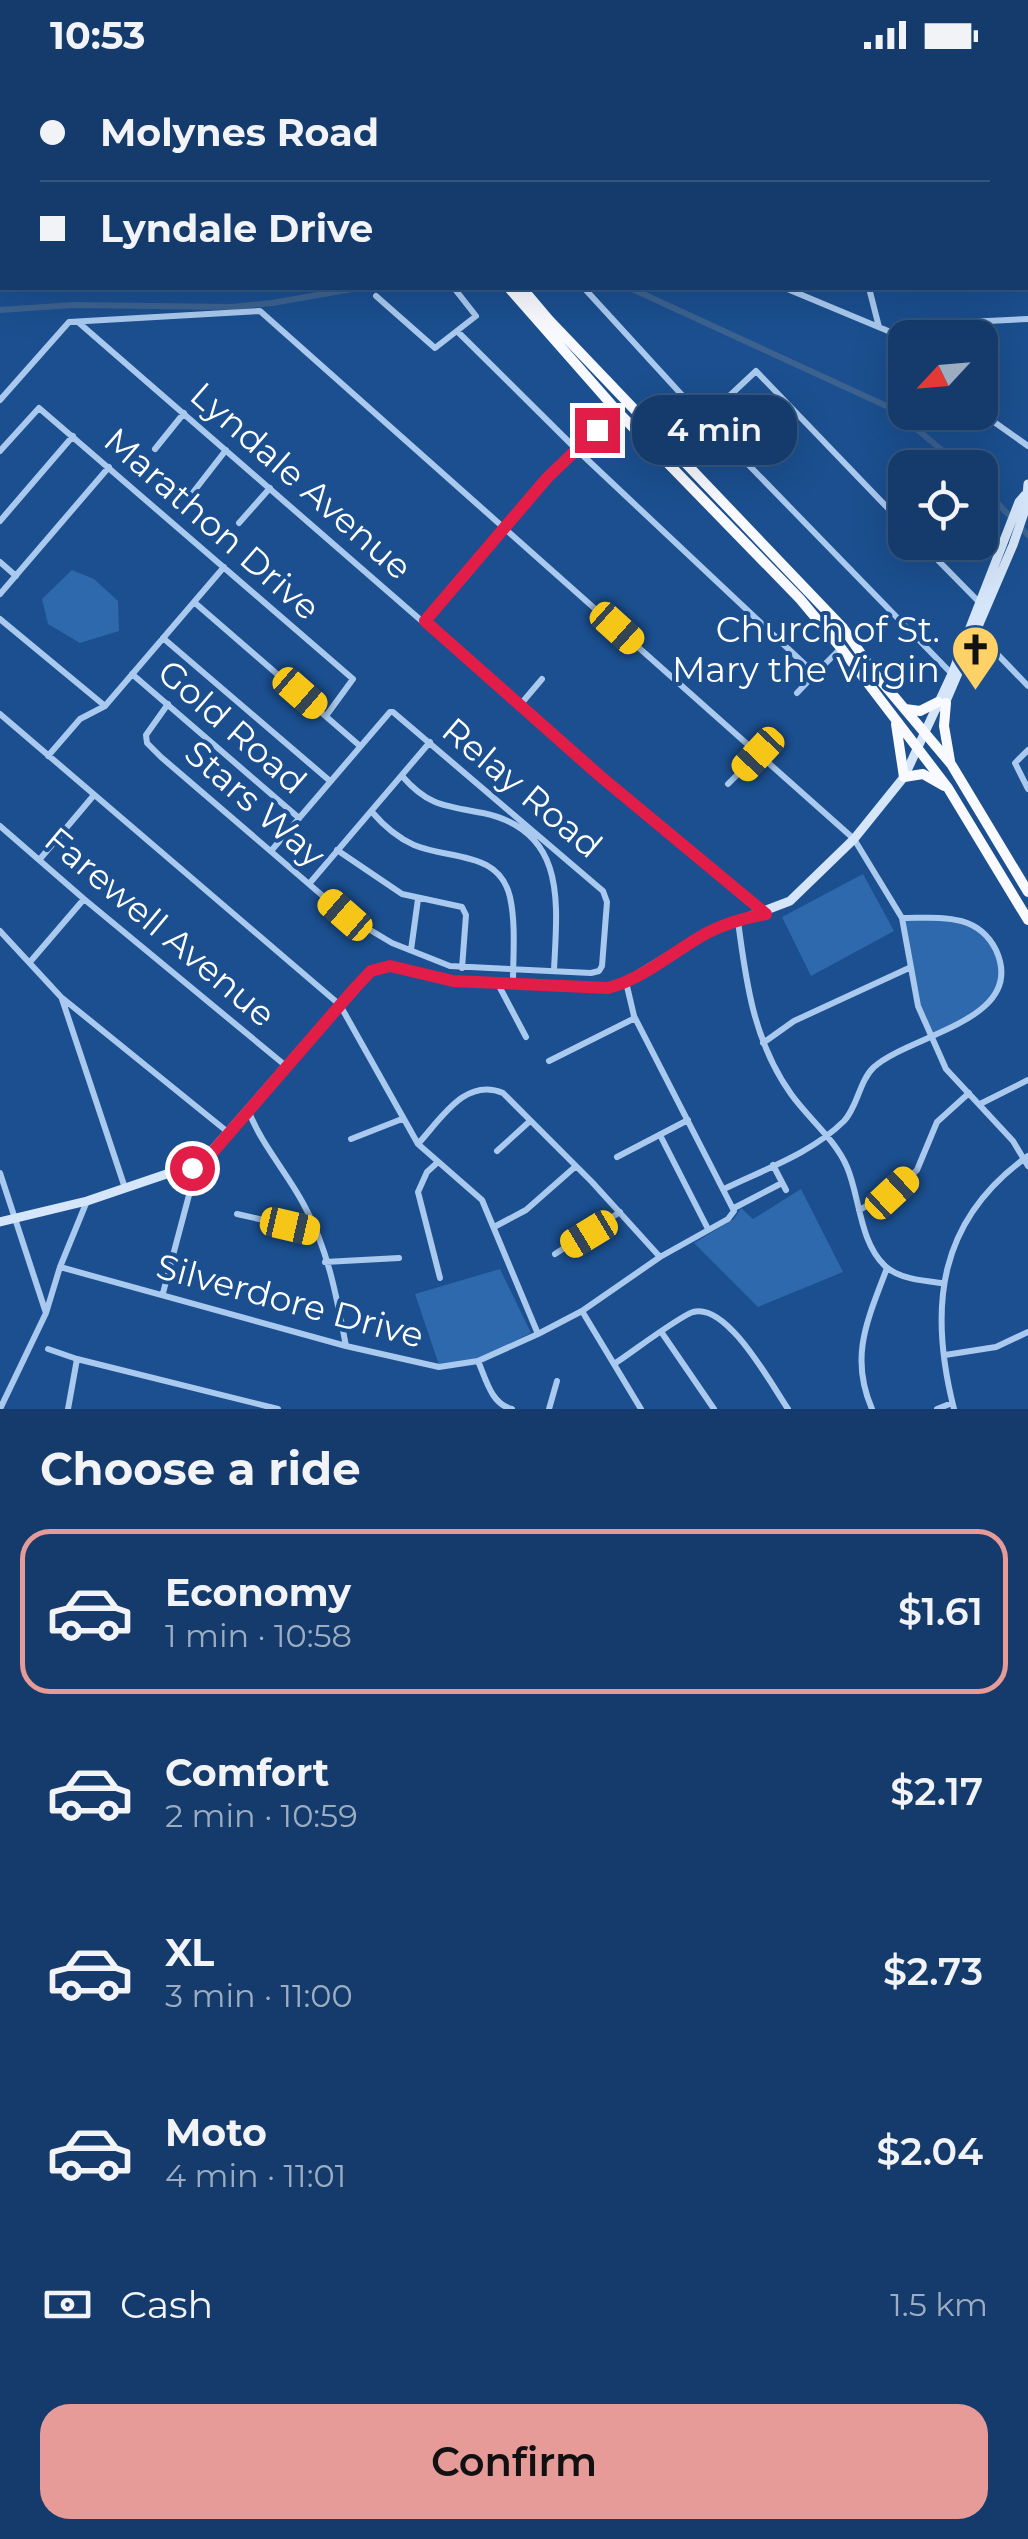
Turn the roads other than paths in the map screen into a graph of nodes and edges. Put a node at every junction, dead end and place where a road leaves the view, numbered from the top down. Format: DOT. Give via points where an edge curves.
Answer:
graph roads {
  1 [pos="456,290"];
  2 [pos="511,290"];
  3 [pos="524,290"];
  4 [pos="586,290"];
  5 [pos="790,290"];
  6 [pos="870,290"];
  7 [pos="376,296"];
  8 [pos="1028,319"];
  9 [pos="998,320"];
  10 [pos="77,321"];
  11 [pos="879,328"];
  12 [pos="457,331"];
  13 [pos="888,331"];
  14 [pos="0,400"];
  15 [pos="618,412"];
  16 [pos="184,414"];
  17 [pos="702,418"];
  18 [pos="998,425"];
  19 [pos="73,436"];
  20 [pos="1028,446"];
  21 [pos="156,449"];
  22 [pos="576,449"];
  23 [pos="226,450"];
  24 [pos="0,451"];
  25 [pos="667,454"];
  26 [pos="109,466"];
  27 [pos="1028,484"];
  28 [pos="270,488"];
  29 [pos="190,495"];
  30 [pos="1023,501"];
  31 [pos="888,508"];
  32 [pos="0,521"];
  33 [pos="239,523"];
  34 [pos="504,526"];
  35 [pos="1009,543"];
  36 [pos="938,560"];
  37 [pos="0,562"];
  38 [pos="224,566"];
  39 [pos="16,576"];
  40 [pos="0,594"];
  41 [pos="194,602"];
  42 [pos="979,602"];
  43 [pos="0,619"];
  44 [pos="425,621"];
  45 [pos="976,632"];
  46 [pos="163,638"];
  47 [pos="841,648"];
  48 [pos="132,674"];
  49 [pos="815,674"];
  50 [pos="952,674"];
  51 [pos="542,679"];
  52 [pos="1028,686"];
  53 [pos="797,693"];
  54 [pos="942,703"];
  55 [pos="168,704"];
  56 [pos="105,706"];
  57 [pos="520,706"];
  58 [pos="898,711"];
  59 [pos="0,714"];
  60 [pos="326,716"];
  61 [pos="924,734"];
  62 [pos="430,742"];
  63 [pos="360,746"];
  64 [pos="919,748"];
  65 [pos="1028,750"];
  66 [pos="758,754"];
  67 [pos="48,756"];
  68 [pos="951,764"];
  69 [pos="402,776"];
  70 [pos="904,777"];
  71 [pos="330,780"];
  72 [pos="728,784"];
  73 [pos="948,788"];
  74 [pos="1028,789"];
  75 [pos="94,796"];
  76 [pos="503,803"];
  77 [pos="372,812"];
  78 [pos="496,816"];
  79 [pos="300,818"];
  80 [pos="0,826"];
  81 [pos="854,840"];
  82 [pos="552,846"];
  83 [pos="337,850"];
  84 [pos="271,852"];
  85 [pos="546,857"];
  86 [pos="40,859"];
  87 [pos="309,884"];
  88 [pos="1028,892"];
  89 [pos="84,899"];
  90 [pos="418,899"];
  91 [pos="766,914"];
  92 [pos="902,918"];
  93 [pos="737,920"];
  94 [pos="1028,920"];
  95 [pos="0,931"];
  96 [pos="411,950"];
  97 [pos="30,962"];
  98 [pos="462,968"];
  99 [pos="910,968"];
  100 [pos="513,970"];
  101 [pos="554,970"];
  102 [pos="599,971"];
  103 [pos="626,982"];
  104 [pos="498,984"];
  105 [pos="512,985"];
  106 [pos="61,997"];
  107 [pos="340,1005"];
  108 [pos="634,1018"];
  109 [pos="930,1036"];
  110 [pos="526,1037"];
  111 [pos="763,1043"];
  112 [pos="549,1061"];
  113 [pos="287,1066"];
  114 [pos="1028,1080"];
  115 [pos="969,1093"];
  116 [pos="980,1104"];
  117 [pos="249,1112"];
  118 [pos="402,1119"];
  119 [pos="688,1120"];
  120 [pos="530,1121"];
  121 [pos="230,1134"];
  122 [pos="660,1135"];
  123 [pos="824,1138"];
  124 [pos="350,1139"];
  125 [pos="418,1144"];
  126 [pos="498,1152"];
  127 [pos="617,1157"];
  128 [pos="1027,1160"];
  129 [pos="438,1162"];
  130 [pos="198,1165"];
  131 [pos="773,1165"];
  132 [pos="576,1166"];
  133 [pos="0,1173"];
  134 [pos="125,1188"];
  135 [pos="724,1190"];
  136 [pos="88,1201"];
  137 [pos="734,1208"];
  138 [pos="860,1210"];
  139 [pos="620,1212"];
  140 [pos="238,1214"];
  141 [pos="14,1218"];
  142 [pos="0,1222"];
  143 [pos="494,1227"];
  144 [pos="708,1229"];
  145 [pos="317,1232"];
  146 [pos="556,1254"];
  147 [pos="660,1257"];
  148 [pos="399,1258"];
  149 [pos="325,1262"];
  150 [pos="60,1267"];
  151 [pos="886,1268"];
  152 [pos="440,1278"];
  153 [pos="942,1283"];
  154 [pos="163,1293"];
  155 [pos="582,1311"];
  156 [pos="46,1313"];
  157 [pos="1028,1332"];
  158 [pos="662,1333"];
  159 [pos="538,1334"];
  160 [pos="346,1346"];
  161 [pos="48,1349"];
  162 [pos="945,1355"];
  163 [pos="77,1359"];
  164 [pos="478,1361"];
  165 [pos="614,1364"];
  166 [pos="558,1380"];
  167 [pos="953,1406"];
  168 [pos="0,1409"];
  169 [pos="68,1409"];
  170 [pos="278,1409"];
  171 [pos="512,1409"];
  172 [pos="550,1409"];
  173 [pos="641,1409"];
  174 [pos="714,1409"];
  175 [pos="788,1409"];
  176 [pos="872,1409"];
  177 [pos="936,1409"];
  1 -- 12 [label="street" via="476,316"];
  2 -- 15 [label="highway"];
  3 -- 25 [label="highway"];
  4 -- 17 [label="street"];
  5 -- 11 [label="street"];
  6 -- 11 [label="street"];
  7 -- 12 [label="street" via="433,347"];
  8 -- 9 [label="street"];
  10 -- 14 [label="street" via="66,324"];
  10 -- 16 [label="street, Lyndale Avenue"];
  10 -- 34 [label="street" via="260,312"];
  11 -- 13 [label="street"];
  12 -- 22 [label="street"];
  15 -- 22 [label="street"];
  15 -- 25 [label="highway"];
  16 -- 21 [label="street"];
  16 -- 23 [label="street, Lyndale Avenue"];
  17 -- 25 [label="street"];
  17 -- 31 [label="street" via="753,372 760,373"];
  17 -- 50 [label="street"];
  18 -- 20 [label="street"];
  19 -- 24 [label="street, Marathon Drive" via="36,408"];
  19 -- 26 [label="street, Marathon Drive"];
  19 -- 32 [label="street"];
  22 -- 34 [label="street"];
  22 -- 49 [label="street"];
  23 -- 28 [label="street, Lyndale Avenue"];
  23 -- 29 [label="street"];
  25 -- 47 [label="highway"];
  25 -- 58 [label="highway" via="843,628"];
  26 -- 38 [label="street, Marathon Drive"];
  26 -- 39 [label="street"];
  27 -- 30 [label="main road"];
  28 -- 33 [label="street"];
  28 -- 44 [label="street, Lyndale Avenue"];
  30 -- 35 [label="main road"];
  34 -- 44 [label="street"];
  34 -- 66 [label="street"];
  35 -- 42 [label="main road"];
  35 -- 45 [label="main road"];
  36 -- 42 [label="street"];
  37 -- 39 [label="street"];
  38 -- 41 [label="street"];
  38 -- 60 [label="street, Marathon Drive" via="353,681"];
  39 -- 40 [label="street"];
  41 -- 46 [label="street"];
  41 -- 60 [label="street"];
  42 -- 50 [label="main road"];
  43 -- 56 [label="street"];
  44 -- 57 [label="street, Lyndale Avenue"];
  45 -- 52 [label="street"];
  45 -- 54 [label="main road"];
  46 -- 48 [label="street"];
  46 -- 71 [label="street"];
  47 -- 49 [label="street"];
  47 -- 58 [label="highway"];
  48 -- 55 [label="street, Gold Road"];
  48 -- 56 [label="street"];
  49 -- 53 [label="street"];
  50 -- 54 [label="main road"];
  51 -- 57 [label="street"];
  54 -- 58 [label="highway"];
  54 -- 61 [label="main road"];
  54 -- 68 [label="highway"];
  55 -- 79 [label="street, Gold Road"];
  55 -- 84 [label="street, Stars Way" via="146,734 147,743"];
  56 -- 67 [label="street" via="80,719"];
  57 -- 91 [label="street, Lyndale Avenue"];
  58 -- 61 [label="highway"];
  58 -- 64 [label="highway"];
  58 -- 70 [label="highway"];
  59 -- 67 [label="street"];
  60 -- 63 [label="street"];
  61 -- 64 [label="main road"];
  61 -- 68 [label="highway"];
  62 -- 63 [label="street, Relay Road" via="390,712"];
  62 -- 69 [label="street"];
  62 -- 76 [label="street, Relay Road"];
  63 -- 71 [label="street"];
  64 -- 70 [label="main road"];
  64 -- 73 [label="highway"];
  65 -- 74 [label="street" via="1014,762"];
  66 -- 72 [label="street"];
  66 -- 81 [label="street"];
  67 -- 75 [label="street"];
  68 -- 88 [label="highway"];
  69 -- 77 [label="street"];
  69 -- 78 [label="street" via="436,804"];
  70 -- 73 [label="highway" via="923,774"];
  70 -- 81 [label="main road"];
  71 -- 79 [label="street"];
  73 -- 94 [label="highway"];
  75 -- 86 [label="street"];
  75 -- 107 [label="street"];
  76 -- 78 [label="street"];
  76 -- 82 [label="street, Relay Road"];
  77 -- 83 [label="street"];
  77 -- 100 [label="street" via="415,846 482,861 499,874 511,899"];
  78 -- 85 [label="street"];
  79 -- 84 [label="street"];
  80 -- 86 [label="street, Farewell Avenue"];
  81 -- 91 [label="main road" via="790,901"];
  81 -- 92 [label="street"];
  82 -- 85 [label="street"];
  82 -- 102 [label="street, Relay Road" via="605,894"];
  83 -- 87 [label="street"];
  83 -- 90 [label="street"];
  84 -- 87 [label="street, Stars Way"];
  85 -- 101 [label="street" via="557,892"];
  86 -- 89 [label="street, Farewell Avenue"];
  87 -- 96 [label="street, Stars Way" via="358,924"];
  89 -- 97 [label="street"];
  89 -- 113 [label="street, Farewell Avenue"];
  90 -- 96 [label="street"];
  90 -- 98 [label="street" via="464,909"];
  91 -- 93 [label="main road"];
  92 -- 99 [label="street"];
  92 -- 109 [label="street" via="957,918 978,926 1002,960 1004,982 985,1010"];
  93 -- 103 [label="main road"];
  93 -- 111 [label="street" via="746,989"];
  95 -- 97 [label="street"];
  96 -- 98 [label="street, Stars Way"];
  97 -- 106 [label="street"];
  98 -- 100 [label="street, Stars Way"];
  99 -- 109 [label="street"];
  99 -- 111 [label="street" via="794,1020"];
  100 -- 101 [label="street, Stars Way"];
  100 -- 105 [label="street"];
  101 -- 102 [label="street, Stars Way"];
  103 -- 105 [label="main road" via="599,988"];
  103 -- 108 [label="street"];
  104 -- 105 [label="main road"];
  104 -- 107 [label="main road" via="382,966"];
  104 -- 110 [label="street"];
  106 -- 121 [label="street"];
  106 -- 134 [label="street"];
  107 -- 113 [label="main road"];
  107 -- 118 [label="street"];
  108 -- 112 [label="street"];
  108 -- 119 [label="street"];
  109 -- 115 [label="street" via="946,1069"];
  109 -- 123 [label="street" via="872,1069 850,1113"];
  111 -- 123 [label="street"];
  113 -- 117 [label="main road"];
  114 -- 116 [label="street"];
  115 -- 116 [label="street"];
  115 -- 138 [label="street" via="938,1122 917,1170"];
  116 -- 128 [label="street"];
  117 -- 121 [label="main road"];
  117 -- 145 [label="street"];
  118 -- 124 [label="street"];
  118 -- 125 [label="street"];
  119 -- 122 [label="street"];
  119 -- 135 [label="street"];
  120 -- 125 [label="street" via="503,1093 474,1089"];
  120 -- 126 [label="street"];
  120 -- 132 [label="street"];
  121 -- 130 [label="main road"];
  122 -- 127 [label="street"];
  122 -- 144 [label="street"];
  123 -- 131 [label="street"];
  123 -- 138 [label="street" via="847,1168"];
  125 -- 129 [label="street"];
  128 -- 153 [label="street" via="975,1204"];
  129 -- 143 [label="street" via="482,1200"];
  129 -- 152 [label="street" via="418,1192"];
  130 -- 134 [label="main road"];
  130 -- 154 [label="street"];
  131 -- 135 [label="street"];
  131 -- 137 [label="street, Silverdore Drive" via="784,1187"];
  132 -- 139 [label="street"];
  132 -- 143 [label="street" via="526,1210"];
  133 -- 141 [label="street"];
  134 -- 136 [label="main road"];
  135 -- 137 [label="street"];
  136 -- 141 [label="main road"];
  136 -- 150 [label="street"];
  137 -- 144 [label="street, Silverdore Drive"];
  138 -- 151 [label="street"];
  139 -- 146 [label="street"];
  139 -- 147 [label="street"];
  140 -- 145 [label="street"];
  141 -- 142 [label="main road"];
  141 -- 156 [label="street"];
  143 -- 159 [label="street"];
  144 -- 147 [label="street, Silverdore Drive"];
  145 -- 149 [label="street"];
  147 -- 155 [label="street, Silverdore Drive"];
  148 -- 149 [label="street"];
  149 -- 160 [label="street"];
  150 -- 154 [label="street, Silverdore Drive"];
  150 -- 156 [label="street"];
  151 -- 153 [label="street"];
  151 -- 176 [label="street" via="859,1359"];
  153 -- 162 [label="street"];
  154 -- 160 [label="street, Silverdore Drive"];
  155 -- 159 [label="street, Silverdore Drive"];
  155 -- 165 [label="street"];
  156 -- 168 [label="street"];
  157 -- 162 [label="street" via="996,1347"];
  158 -- 165 [label="street"];
  158 -- 174 [label="street"];
  158 -- 175 [label="street" via="697,1311 716,1314"];
  159 -- 164 [label="street, Silverdore Drive"];
  160 -- 164 [label="street, Silverdore Drive" via="439,1367"];
  161 -- 163 [label="street"];
  162 -- 167 [label="street"];
  163 -- 169 [label="street"];
  163 -- 170 [label="street"];
  164 -- 171 [label="street" via="494,1398"];
  165 -- 173 [label="street"];
  166 -- 172 [label="street"];
  167 -- 177 [label="street"];
}
